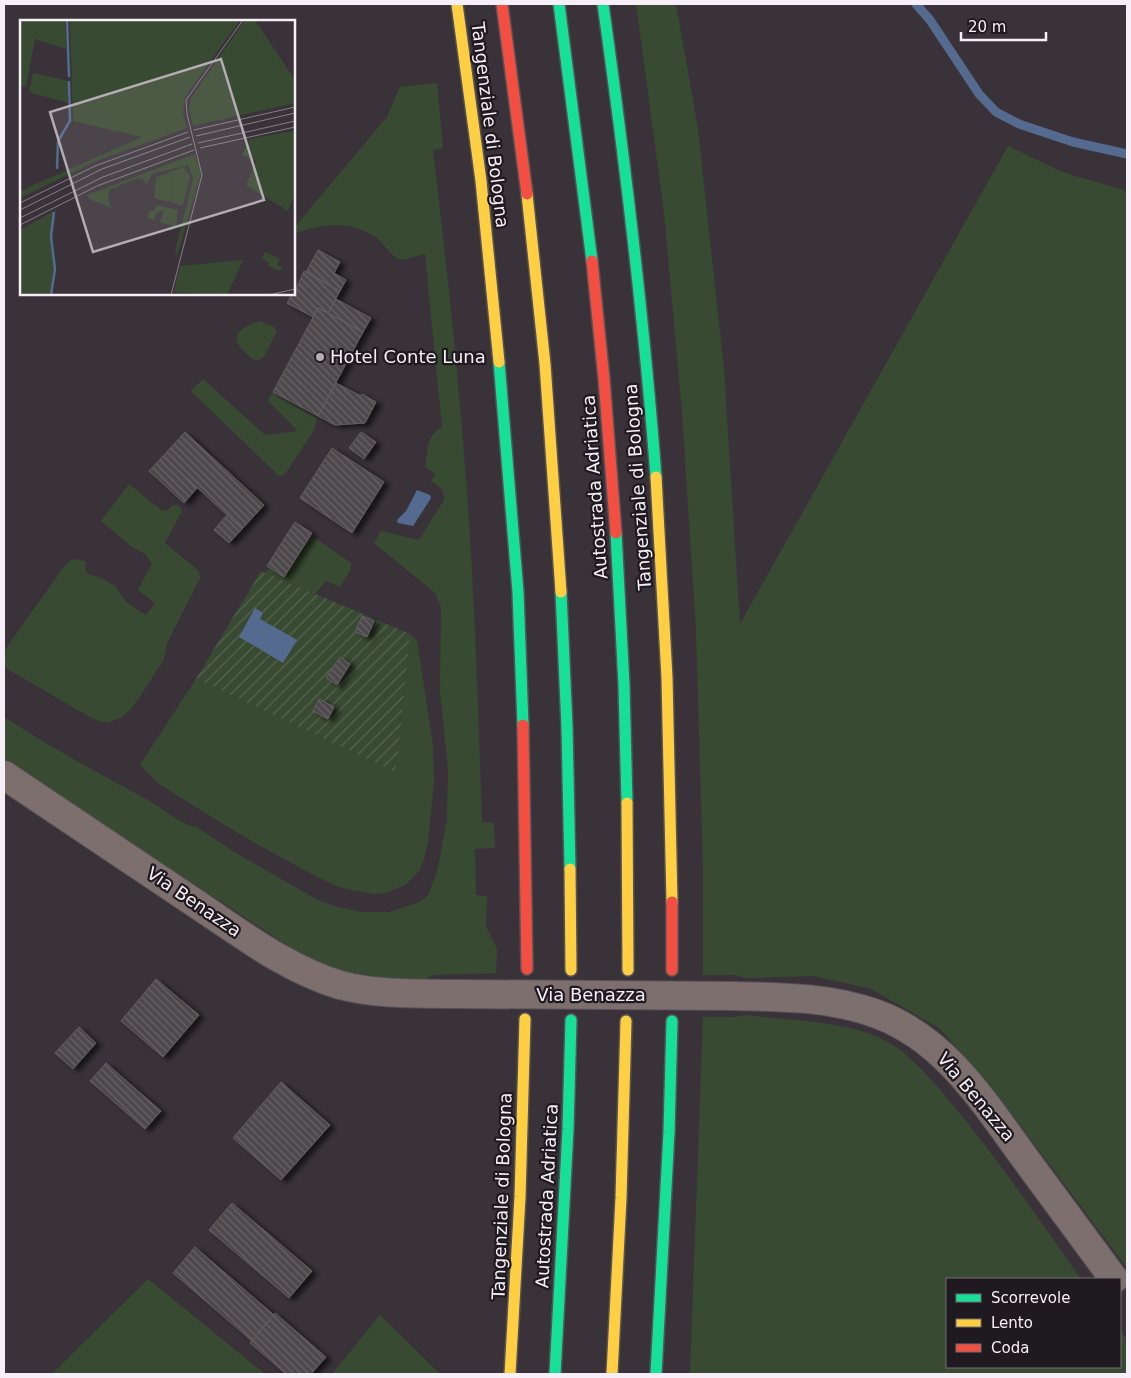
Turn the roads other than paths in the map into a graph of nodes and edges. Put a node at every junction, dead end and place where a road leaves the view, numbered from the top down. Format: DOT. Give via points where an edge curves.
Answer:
graph roads {
  1 [pos="457,4"];
  2 [pos="502,4"];
  3 [pos="559,4"];
  4 [pos="603,4"];
  5 [pos="4,775"];
  6 [pos="526,969"];
  7 [pos="571,970"];
  8 [pos="628,970"];
  9 [pos="672,970"];
  10 [pos="526,1019"];
  11 [pos="571,1020"];
  12 [pos="626,1021"];
  13 [pos="672,1021"];
  14 [pos="1113,1278"];
  15 [pos="510,1374"];
  16 [pos="555,1374"];
  17 [pos="612,1374"];
  18 [pos="656,1374"];
  1 -- 6 [label="highway, Tangenziale di Bologna" via="494,299 518,592 524,730"];
  2 -- 7 [label="highway" via="531,223 553,443 564,657"];
  3 -- 8 [label="highway, Autostrada Adriatica" via="592,251 609,430 626,725"];
  4 -- 9 [label="highway, Tangenziale di Bologna" via="631,209 650,396 669,718"];
  5 -- 14 [label="street, Via Benazza, bridge" via="227,924 295,967 324,980 359,989 397,993 804,998 877,1014 921,1037 951,1062"];
  10 -- 15 [label="highway, Tangenziale di Bologna"];
  11 -- 16 [label="highway, Autostrada Adriatica"];
  12 -- 17 [label="highway" via="623,1164"];
  13 -- 18 [label="highway"];
}
